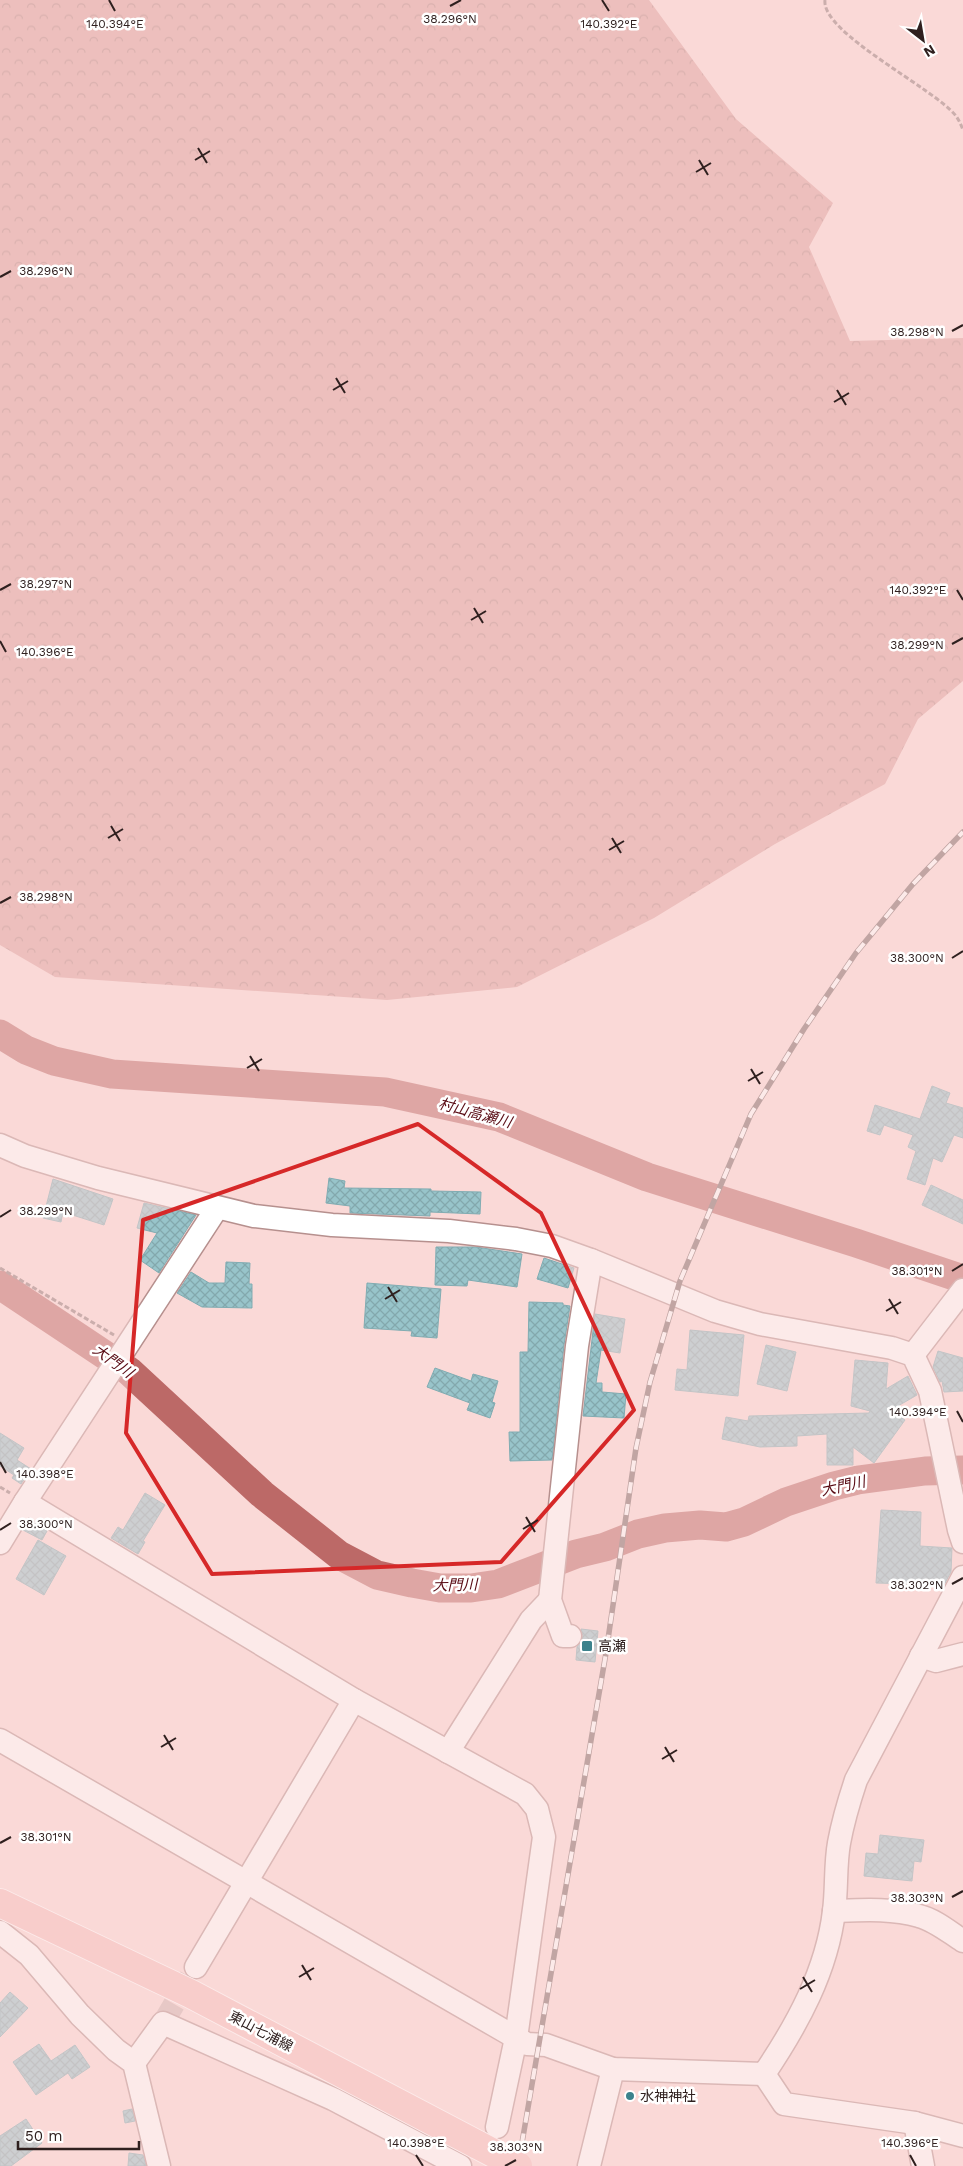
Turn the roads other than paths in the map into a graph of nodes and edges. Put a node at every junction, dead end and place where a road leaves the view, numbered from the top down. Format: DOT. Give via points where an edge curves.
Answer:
graph roads {
  1 [pos="0,1145"];
  2 [pos="217,1208"];
  3 [pos="591,1260"];
  4 [pos="963,1290"];
  5 [pos="914,1355"];
  6 [pos="25,1502"];
  7 [pos="963,1542"];
  8 [pos="0,1543"];
  9 [pos="963,1577"];
  10 [pos="550,1600"];
  11 [pos="570,1636"];
  12 [pos="963,1654"];
  13 [pos="921,1656"];
  14 [pos="354,1700"];
  15 [pos="0,1740"];
  16 [pos="448,1752"];
  17 [pos="246,1883"];
  18 [pos="0,1903"];
  19 [pos="834,1911"];
  20 [pos="27,1917"];
  21 [pos="0,1932"];
  22 [pos="963,1941"];
  23 [pos="30,1955"];
  24 [pos="196,1967"];
  25 [pos="516,2038"];
  26 [pos="134,2063"];
  27 [pos="613,2069"];
  28 [pos="764,2074"];
  29 [pos="915,2123"];
  30 [pos="488,2136"];
  31 [pos="963,2136"];
  32 [pos="159,2166"];
  33 [pos="460,2166"];
  34 [pos="518,2166"];
  35 [pos="589,2166"];
  36 [pos="923,2166"];
  1 -- 2 [label="street" via="98,1178"];
  2 -- 3 [label="street" via="254,1216 332,1225 516,1239 552,1246"];
  2 -- 6 [label="street"];
  3 -- 5 [label="street" via="724,1314"];
  3 -- 10 [label="street" via="577,1346"];
  4 -- 5 [label="street"];
  5 -- 7 [label="street" via="930,1391"];
  6 -- 8 [label="street"];
  6 -- 14 [label="street"];
  9 -- 13 [label="street"];
  10 -- 11 [label="street" via="564,1636"];
  10 -- 16 [label="street" via="531,1620"];
  12 -- 13 [label="street" via="936,1661"];
  13 -- 19 [label="street" via="856,1780 839,1844"];
  14 -- 16 [label="street"];
  14 -- 17 [label="street"];
  15 -- 17 [label="street"];
  16 -- 25 [label="street" via="525,1794 537,1809 544,1836"];
  17 -- 24 [label="street"];
  17 -- 25 [label="street"];
  18 -- 20 [label="main road, 東山七浦線"];
  19 -- 22 [label="street" via="898,1912 921,1916"];
  19 -- 28 [label="street" via="821,1967 809,1997"];
  20 -- 23 [label="street"];
  20 -- 30 [label="main road, 東山七浦線"];
  21 -- 23 [label="street"];
  23 -- 26 [label="street" via="80,2015"];
  25 -- 27 [label="street"];
  25 -- 30 [label="street"];
  26 -- 32 [label="street"];
  26 -- 33 [label="street" via="163,2023 333,2098"];
  27 -- 28 [label="street"];
  27 -- 35 [label="street"];
  28 -- 29 [label="street" via="784,2104"];
  29 -- 31 [label="street"];
  29 -- 36 [label="street"];
  30 -- 34 [label="main road, 東山七浦線, bridge"];
}
